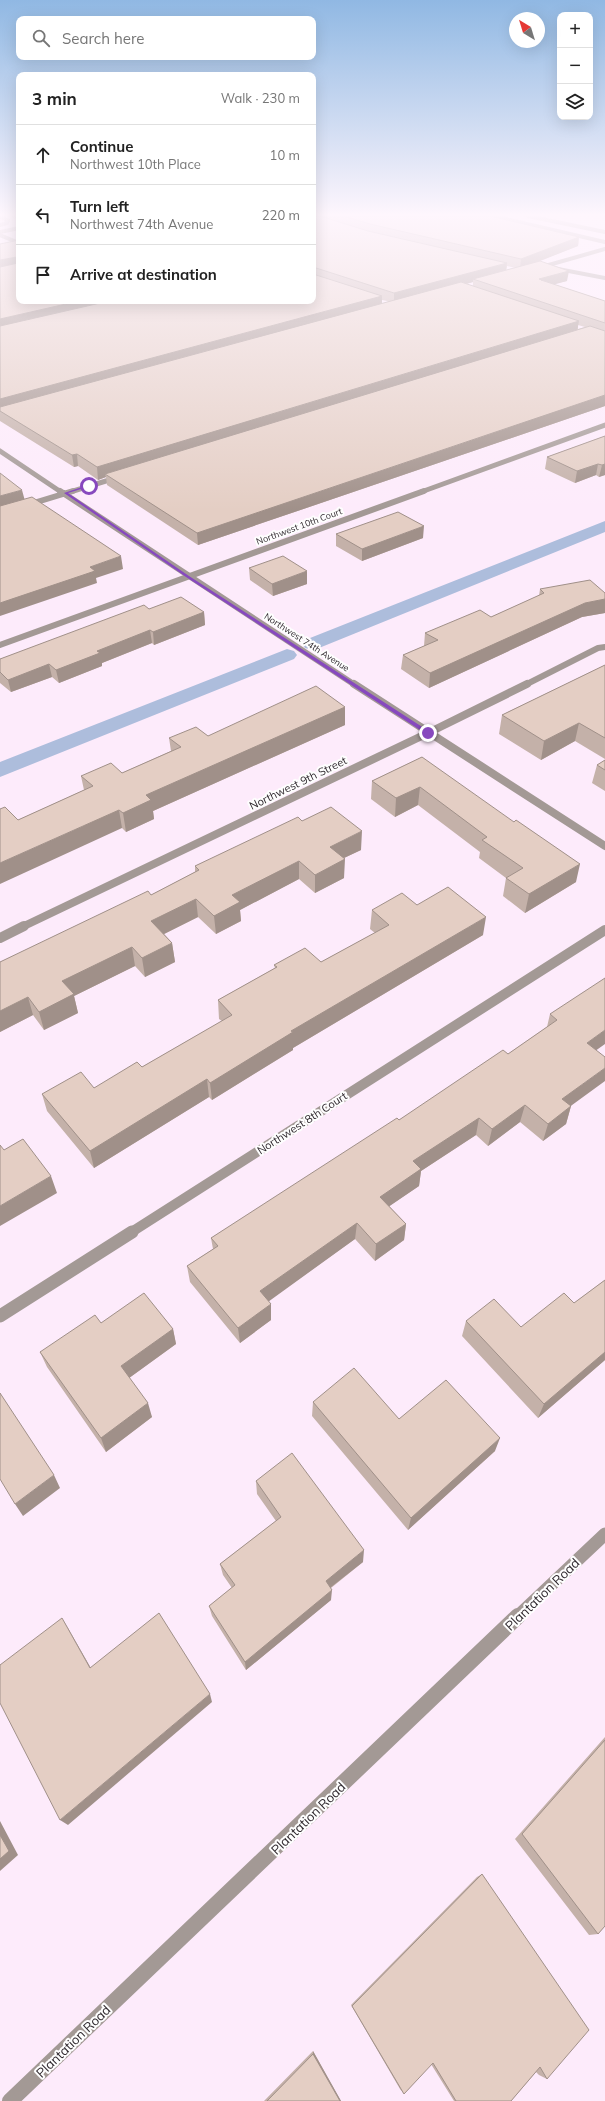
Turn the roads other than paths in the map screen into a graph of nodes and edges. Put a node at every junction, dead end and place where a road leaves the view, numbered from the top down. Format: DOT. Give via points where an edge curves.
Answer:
graph roads {
  1 [pos="605,425"];
  2 [pos="0,451"];
  3 [pos="127,474"];
  4 [pos="66,493"];
  5 [pos="22,507"];
  6 [pos="187,576"];
  7 [pos="0,645"];
  8 [pos="605,647"];
  9 [pos="428,733"];
  10 [pos="605,846"];
  11 [pos="605,930"];
  12 [pos="0,938"];
  13 [pos="0,1316"];
  14 [pos="605,1534"];
  15 [pos="10,2101"];
  1 -- 6 [label="street, Northwest 10th Court"];
  2 -- 4 [label="street, Northwest 74th Avenue"];
  3 -- 4 [label="street"];
  4 -- 5 [label="street"];
  4 -- 6 [label="street, Northwest 74th Avenue"];
  6 -- 7 [label="street, Northwest 10th Court"];
  6 -- 9 [label="street, Northwest 74th Avenue"];
  8 -- 9 [label="street, Northwest 9th Street" via="598,648"];
  9 -- 10 [label="street, Northwest 74th Avenue"];
  9 -- 12 [label="street, Northwest 9th Street"];
  11 -- 13 [label="street, Northwest 8th Court"];
  14 -- 15 [label="street, Plantation Road"];
}
